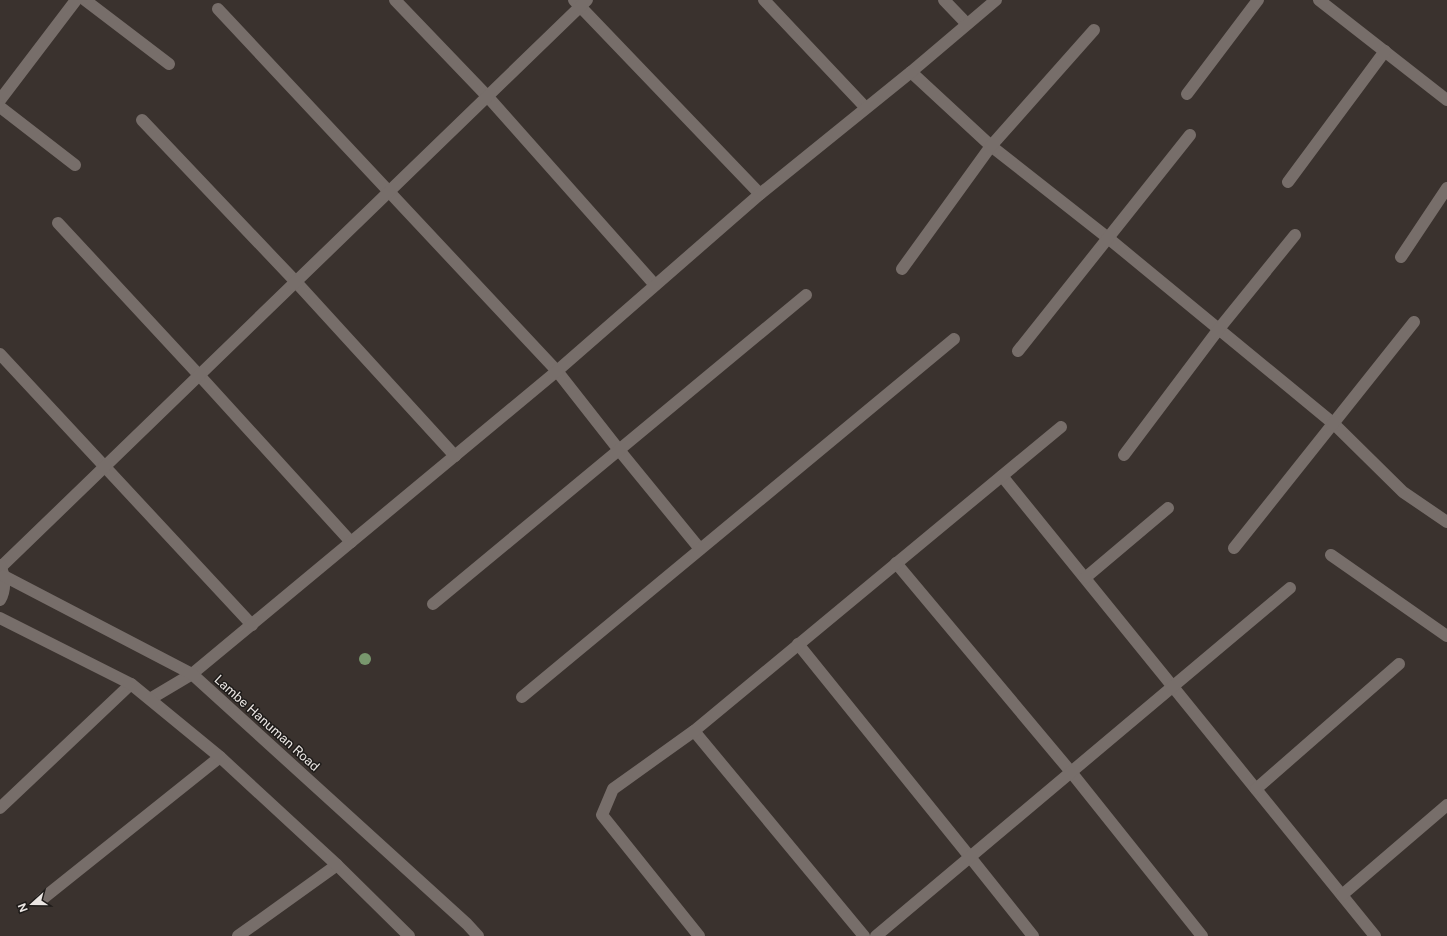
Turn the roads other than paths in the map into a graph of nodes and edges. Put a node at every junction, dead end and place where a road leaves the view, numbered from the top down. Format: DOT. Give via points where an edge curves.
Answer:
graph roads {
  1 [pos="76,0"];
  2 [pos="85,0"];
  3 [pos="395,0"];
  4 [pos="764,0"];
  5 [pos="944,0"];
  6 [pos="996,0"];
  7 [pos="1258,0"];
  8 [pos="1320,0"];
  9 [pos="580,2"];
  10 [pos="218,9"];
  11 [pos="967,24"];
  12 [pos="1094,30"];
  13 [pos="1384,51"];
  14 [pos="170,64"];
  15 [pos="911,72"];
  16 [pos="1187,94"];
  17 [pos="488,97"];
  18 [pos="0,100"];
  19 [pos="1447,100"];
  20 [pos="0,107"];
  21 [pos="866,108"];
  22 [pos="142,120"];
  23 [pos="1190,135"];
  24 [pos="992,146"];
  25 [pos="75,165"];
  26 [pos="1288,182"];
  27 [pos="1447,188"];
  28 [pos="390,191"];
  29 [pos="760,194"];
  30 [pos="58,223"];
  31 [pos="1295,235"];
  32 [pos="1108,238"];
  33 [pos="1401,257"];
  34 [pos="902,269"];
  35 [pos="296,282"];
  36 [pos="655,285"];
  37 [pos="806,295"];
  38 [pos="1414,322"];
  39 [pos="1218,330"];
  40 [pos="954,339"];
  41 [pos="1018,351"];
  42 [pos="0,354"];
  43 [pos="557,371"];
  44 [pos="199,375"];
  45 [pos="1334,424"];
  46 [pos="1061,427"];
  47 [pos="619,450"];
  48 [pos="1124,455"];
  49 [pos="455,456"];
  50 [pos="104,467"];
  51 [pos="1002,476"];
  52 [pos="1168,508"];
  53 [pos="1447,522"];
  54 [pos="351,542"];
  55 [pos="1234,548"];
  56 [pos="700,549"];
  57 [pos="1331,555"];
  58 [pos="896,563"];
  59 [pos="2,569"];
  60 [pos="1085,578"];
  61 [pos="1290,588"];
  62 [pos="0,600"];
  63 [pos="433,604"];
  64 [pos="0,618"];
  65 [pos="252,625"];
  66 [pos="1447,636"];
  67 [pos="798,644"];
  68 [pos="1399,664"];
  69 [pos="192,674"];
  70 [pos="131,684"];
  71 [pos="1173,686"];
  72 [pos="522,697"];
  73 [pos="150,699"];
  74 [pos="694,731"];
  75 [pos="220,757"];
  76 [pos="1071,772"];
  77 [pos="1256,789"];
  78 [pos="1447,805"];
  79 [pos="0,808"];
  80 [pos="970,857"];
  81 [pos="336,865"];
  82 [pos="1342,895"];
  83 [pos="41,900"];
  84 [pos="238,936"];
  85 [pos="408,936"];
  86 [pos="478,936"];
  87 [pos="698,936"];
  88 [pos="864,936"];
  89 [pos="876,936"];
  90 [pos="1033,936"];
  91 [pos="1202,936"];
  92 [pos="1375,936"];
  1 -- 18 [label="street"];
  2 -- 14 [label="street"];
  3 -- 17 [label="street"];
  4 -- 21 [label="street"];
  5 -- 11 [label="street"];
  6 -- 11 [label="street"];
  7 -- 16 [label="street"];
  8 -- 13 [label="street"];
  9 -- 17 [label="street"];
  9 -- 29 [label="street"];
  10 -- 28 [label="street"];
  11 -- 15 [label="street"];
  12 -- 24 [label="street"];
  13 -- 19 [label="street"];
  13 -- 26 [label="street"];
  15 -- 21 [label="street"];
  15 -- 24 [label="street"];
  17 -- 28 [label="street"];
  17 -- 36 [label="street"];
  20 -- 25 [label="street"];
  21 -- 29 [label="street"];
  22 -- 35 [label="street"];
  23 -- 32 [label="street"];
  24 -- 32 [label="street"];
  24 -- 34 [label="street"];
  27 -- 33 [label="street"];
  28 -- 35 [label="street"];
  28 -- 43 [label="street"];
  29 -- 36 [label="street"];
  30 -- 44 [label="street"];
  31 -- 39 [label="street"];
  32 -- 39 [label="street"];
  32 -- 41 [label="street"];
  35 -- 44 [label="street"];
  35 -- 49 [label="street"];
  36 -- 43 [label="street"];
  37 -- 47 [label="street"];
  38 -- 45 [label="street"];
  39 -- 45 [label="street"];
  39 -- 48 [label="street"];
  40 -- 56 [label="street"];
  42 -- 50 [label="street"];
  43 -- 47 [label="street"];
  43 -- 49 [label="street"];
  44 -- 50 [label="street"];
  44 -- 54 [label="street"];
  45 -- 53 [label="street" via="1403,492"];
  45 -- 55 [label="street"];
  46 -- 51 [label="street"];
  47 -- 56 [label="street"];
  47 -- 63 [label="street"];
  49 -- 54 [label="street"];
  50 -- 59 [label="street"];
  50 -- 65 [label="street"];
  51 -- 58 [label="street"];
  51 -- 60 [label="street"];
  52 -- 60 [label="street"];
  54 -- 65 [label="street"];
  56 -- 72 [label="street"];
  57 -- 66 [label="street"];
  58 -- 67 [label="street"];
  58 -- 76 [label="street"];
  59 -- 62 [label="street" via="4,586"];
  59 -- 69 [label="street, Lambe Hanuman Road"];
  60 -- 71 [label="street"];
  61 -- 71 [label="street"];
  64 -- 70 [label="street"];
  65 -- 69 [label="street"];
  67 -- 74 [label="street"];
  67 -- 80 [label="street"];
  68 -- 77 [label="street"];
  69 -- 73 [label="street"];
  69 -- 86 [label="street, Lambe Hanuman Road"];
  70 -- 73 [label="street"];
  70 -- 79 [label="street"];
  71 -- 76 [label="street"];
  71 -- 77 [label="street"];
  73 -- 75 [label="street"];
  74 -- 87 [label="street" via="613,789 602,815"];
  74 -- 88 [label="street"];
  75 -- 81 [label="street"];
  75 -- 83 [label="street"];
  76 -- 80 [label="street"];
  76 -- 91 [label="street"];
  77 -- 82 [label="street"];
  78 -- 82 [label="street"];
  80 -- 89 [label="street"];
  80 -- 90 [label="street"];
  81 -- 84 [label="street"];
  81 -- 85 [label="street"];
  82 -- 92 [label="street"];
}
